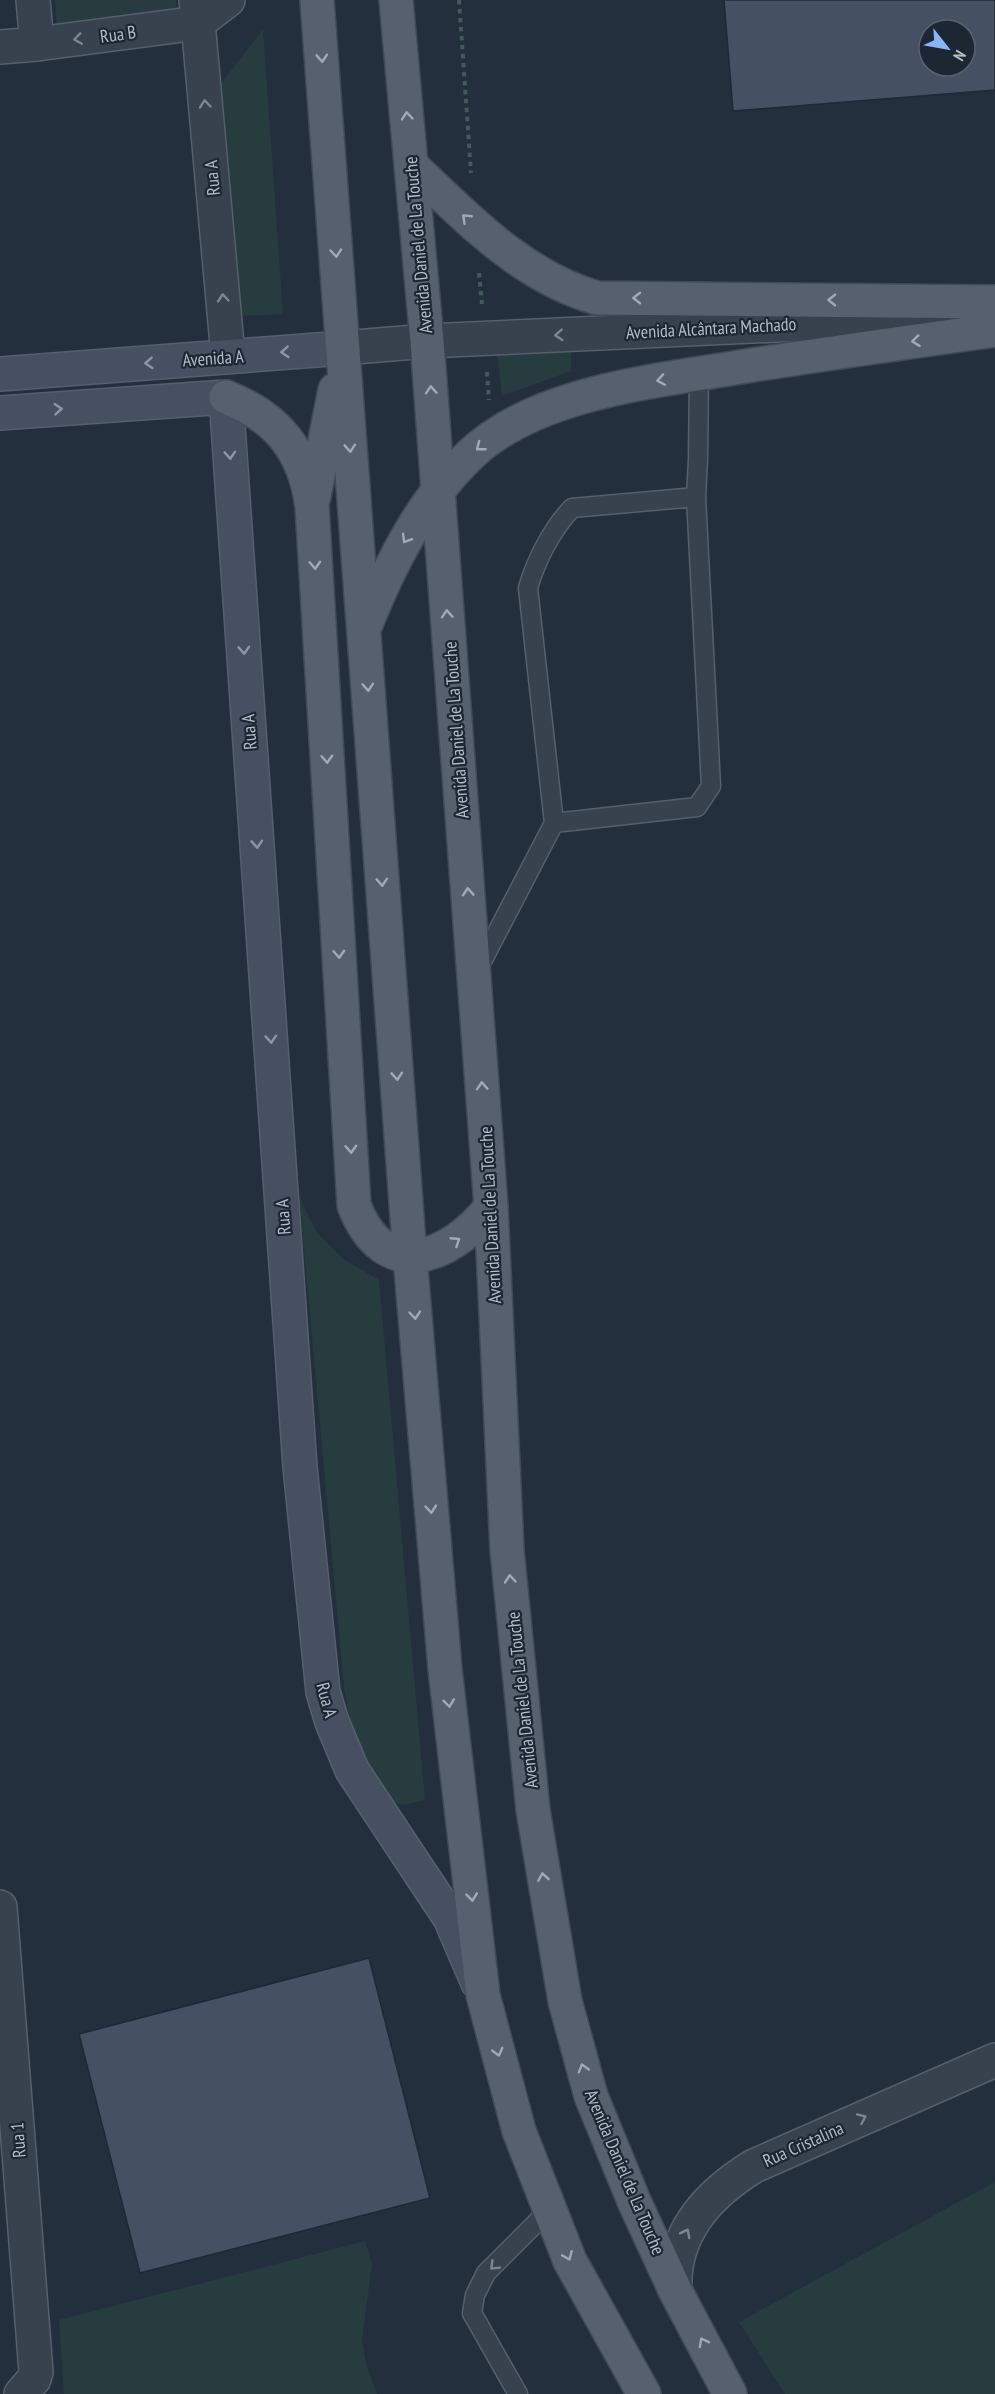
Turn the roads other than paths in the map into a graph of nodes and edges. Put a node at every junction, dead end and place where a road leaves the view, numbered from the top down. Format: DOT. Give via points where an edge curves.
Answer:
graph roads {
  1 [pos="33,0"];
  2 [pos="228,0"];
  3 [pos="317,0"];
  4 [pos="396,0"];
  5 [pos="197,11"];
  6 [pos="37,45"];
  7 [pos="0,47"];
  8 [pos="411,165"];
  9 [pos="995,303"];
  10 [pos="995,315"];
  11 [pos="995,330"];
  12 [pos="427,341"];
  13 [pos="343,348"];
  14 [pos="228,356"];
  15 [pos="0,374"];
  16 [pos="699,374"];
  17 [pos="226,397"];
  18 [pos="0,413"];
  19 [pos="438,490"];
  20 [pos="696,497"];
  21 [pos="312,506"];
  22 [pos="364,629"];
  23 [pos="554,823"];
  24 [pos="474,977"];
  25 [pos="491,1207"];
  26 [pos="410,1257"];
  27 [pos="0,1907"];
  28 [pos="483,1995"];
  29 [pos="995,2060"];
  30 [pos="550,2209"];
  31 [pos="675,2290"];
  32 [pos="29,2383"];
  33 [pos="518,2394"];
  34 [pos="644,2394"];
  35 [pos="730,2394"];
  1 -- 6 [label="street"];
  2 -- 5 [label="street, Rua B"];
  3 -- 13 [label="main road, one-way"];
  8 -- 4 [label="main road, Avenida Daniel de La Touche, one-way"];
  5 -- 6 [label="street, Rua B, one-way"];
  14 -- 5 [label="street, Rua A, one-way"];
  6 -- 7 [label="street, Rua B"];
  9 -- 8 [label="main road, one-way" via="597,298 554,282 510,254"];
  8 -- 12 [label="main road, Avenida Daniel de La Touche"];
  10 -- 12 [label="street, Avenida Alcântara Machado, one-way"];
  11 -- 16 [label="main road, one-way"];
  12 -- 13 [label="street, Avenida A"];
  19 -- 12 [label="main road, Avenida Daniel de La Touche, one-way"];
  13 -- 14 [label="main road, Avenida A, one-way"];
  13 -- 21 [label="main road"];
  13 -- 22 [label="main road, one-way"];
  14 -- 15 [label="main road, Avenida A, one-way"];
  16 -- 19 [label="main road, one-way" via="633,384 552,407 492,438 471,454"];
  16 -- 20 [label="lane"];
  18 -- 17 [label="main road, one-way"];
  17 -- 21 [label="main road" via="261,415 289,442 306,475"];
  17 -- 28 [label="main road, Rua A, one-way" via="300,1467 323,1692 352,1770 450,1918"];
  19 -- 22 [label="main road, one-way" via="386,574"];
  24 -- 19 [label="main road, Avenida Daniel de La Touche, one-way"];
  20 -- 23 [label="lane" via="572,508 561,519 532,571 528,588"];
  20 -- 23 [label="lane" via="711,786 697,807"];
  21 -- 26 [label="main road, one-way" via="354,1205 369,1236 394,1253"];
  22 -- 26 [label="main road, one-way"];
  23 -- 24 [label="lane"];
  25 -- 24 [label="main road, Avenida Daniel de La Touche, one-way"];
  26 -- 25 [label="main road, one-way" via="450,1246 467,1234"];
  31 -- 25 [label="main road, Avenida Daniel de La Touche, one-way" via="591,2096 565,2001 549,1916 531,1798 507,1550"];
  26 -- 28 [label="main road, one-way" via="445,1669"];
  27 -- 32 [label="street, Rua 1"];
  28 -- 30 [label="main road, one-way" via="519,2132"];
  31 -- 29 [label="street, Rua Cristalina, one-way" via="674,2271 682,2240 699,2211 736,2176"];
  30 -- 33 [label="lane, one-way" via="486,2273 472,2313"];
  30 -- 34 [label="main road, one-way" via="570,2261"];
  35 -- 31 [label="main road, Avenida Daniel de La Touche, one-way"];
}
